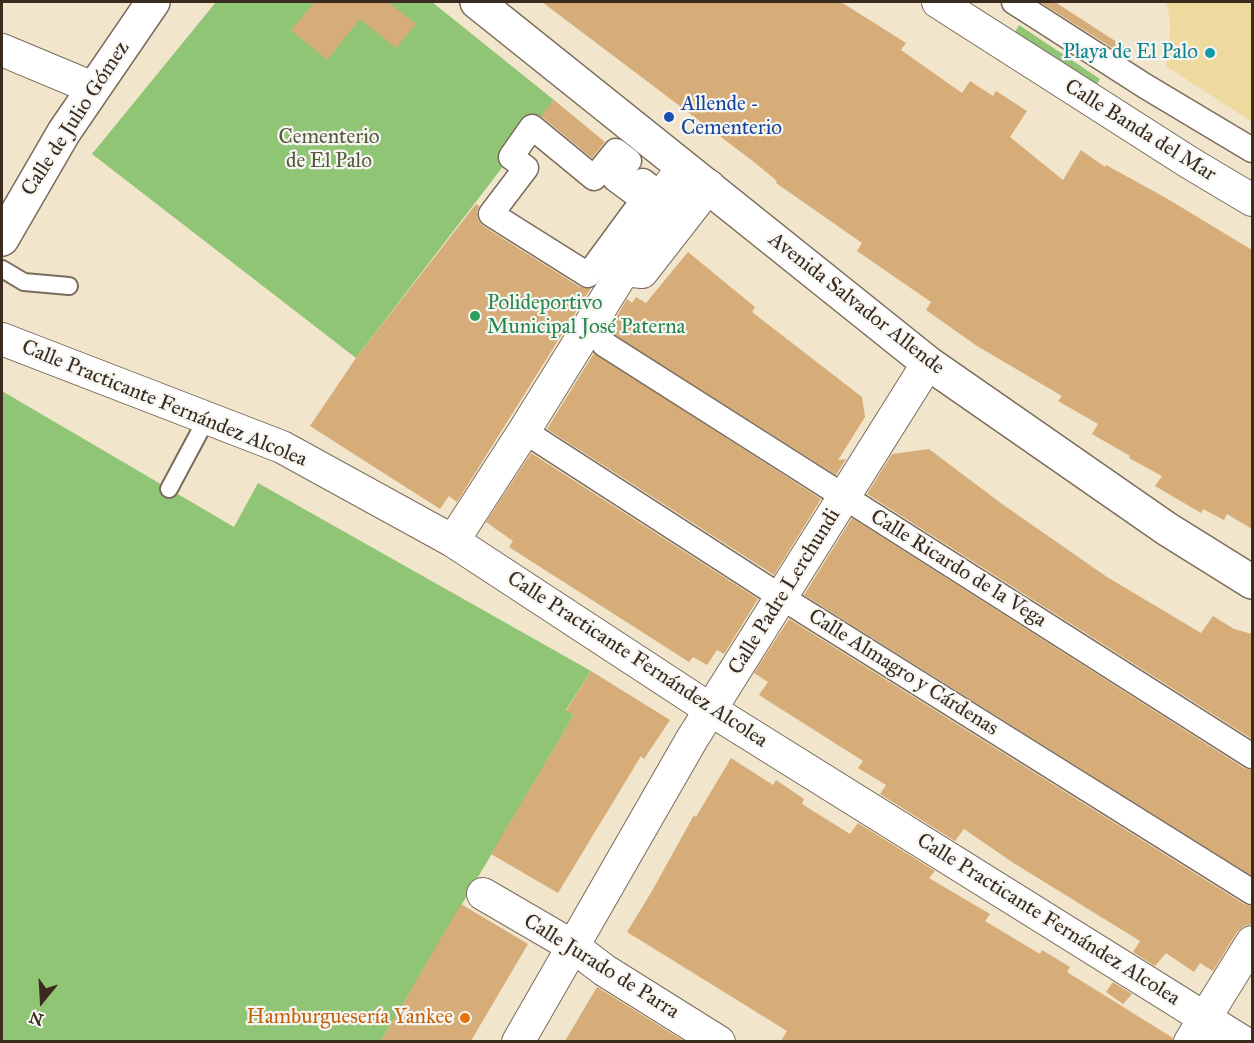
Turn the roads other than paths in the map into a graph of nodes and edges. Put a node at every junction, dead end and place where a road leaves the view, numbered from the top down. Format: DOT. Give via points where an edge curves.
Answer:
graph roads {
  1 [pos="153,2"];
  2 [pos="477,2"];
  3 [pos="938,2"];
  4 [pos="1014,2"];
  5 [pos="2,50"];
  6 [pos="93,88"];
  7 [pos="1252,150"];
  8 [pos="683,167"];
  9 [pos="615,179"];
  10 [pos="709,186"];
  11 [pos="1252,200"];
  12 [pos="2,238"];
  13 [pos="2,269"];
  14 [pos="624,270"];
  15 [pos="69,286"];
  16 [pos="2,339"];
  17 [pos="604,344"];
  18 [pos="928,363"];
  19 [pos="207,418"];
  20 [pos="524,431"];
  21 [pos="169,489"];
  22 [pos="844,497"];
  23 [pos="453,541"];
  24 [pos="1252,582"];
  25 [pos="782,597"];
  26 [pos="711,710"];
  27 [pos="1252,756"];
  28 [pos="1252,892"];
  29 [pos="483,894"];
  30 [pos="1252,942"];
  31 [pos="574,947"];
  32 [pos="1198,1030"];
  33 [pos="518,1041"];
  34 [pos="719,1041"];
  35 [pos="1243,1041"];
  1 -- 6 [label="main road, Calle de Julio Gómez"];
  2 -- 8 [label="main road, Avenida Salvador Allende"];
  3 -- 11 [label="street, Calle Banda del Mar"];
  4 -- 7 [label="street, Calle Banda del Mar"];
  5 -- 6 [label="street"];
  6 -- 12 [label="main road, Calle de Julio Gómez"];
  8 -- 10 [label="main road, Avenida Salvador Allende"];
  8 -- 14 [label="street" via="618,255"];
  9 -- 9 [label="street" via="629,161 616,151 594,178 532,127 511,157 526,168 491,214 588,275 652,188 643,181 634,193"];
  10 -- 14 [label="street" via="642,272"];
  10 -- 18 [label="main road, Avenida Salvador Allende"];
  13 -- 15 [label="lane" via="24,282"];
  14 -- 20 [label="street"];
  16 -- 19 [label="street, Calle Practicante Fernández Alcolea"];
  17 -- 22 [label="street, Calle Ricardo de la Vega"];
  18 -- 22 [label="street, Calle Padre Lerchundi"];
  18 -- 24 [label="main road, Avenida Salvador Allende" via="1167,529"];
  19 -- 21 [label="lane"];
  19 -- 23 [label="street, Calle Practicante Fernández Alcolea" via="282,447"];
  20 -- 23 [label="street"];
  20 -- 25 [label="street, Calle Almagro y Cárdenas"];
  22 -- 25 [label="street, Calle Padre Lerchundi"];
  22 -- 27 [label="street, Calle Ricardo de la Vega"];
  23 -- 26 [label="street, Calle Practicante Fernández Alcolea"];
  25 -- 26 [label="street, Calle Padre Lerchundi"];
  25 -- 28 [label="street, Calle Almagro y Cárdenas"];
  26 -- 31 [label="street, Calle Padre Lerchundi"];
  26 -- 32 [label="street, Calle Practicante Fernández Alcolea"];
  29 -- 31 [label="street, Calle Jurado de Parra"];
  30 -- 32 [label="street"];
  31 -- 33 [label="street, Calle Padre Lerchundi"];
  31 -- 34 [label="street, Calle Jurado de Parra"];
  32 -- 35 [label="street, Calle Practicante Fernández Alcolea"];
}
